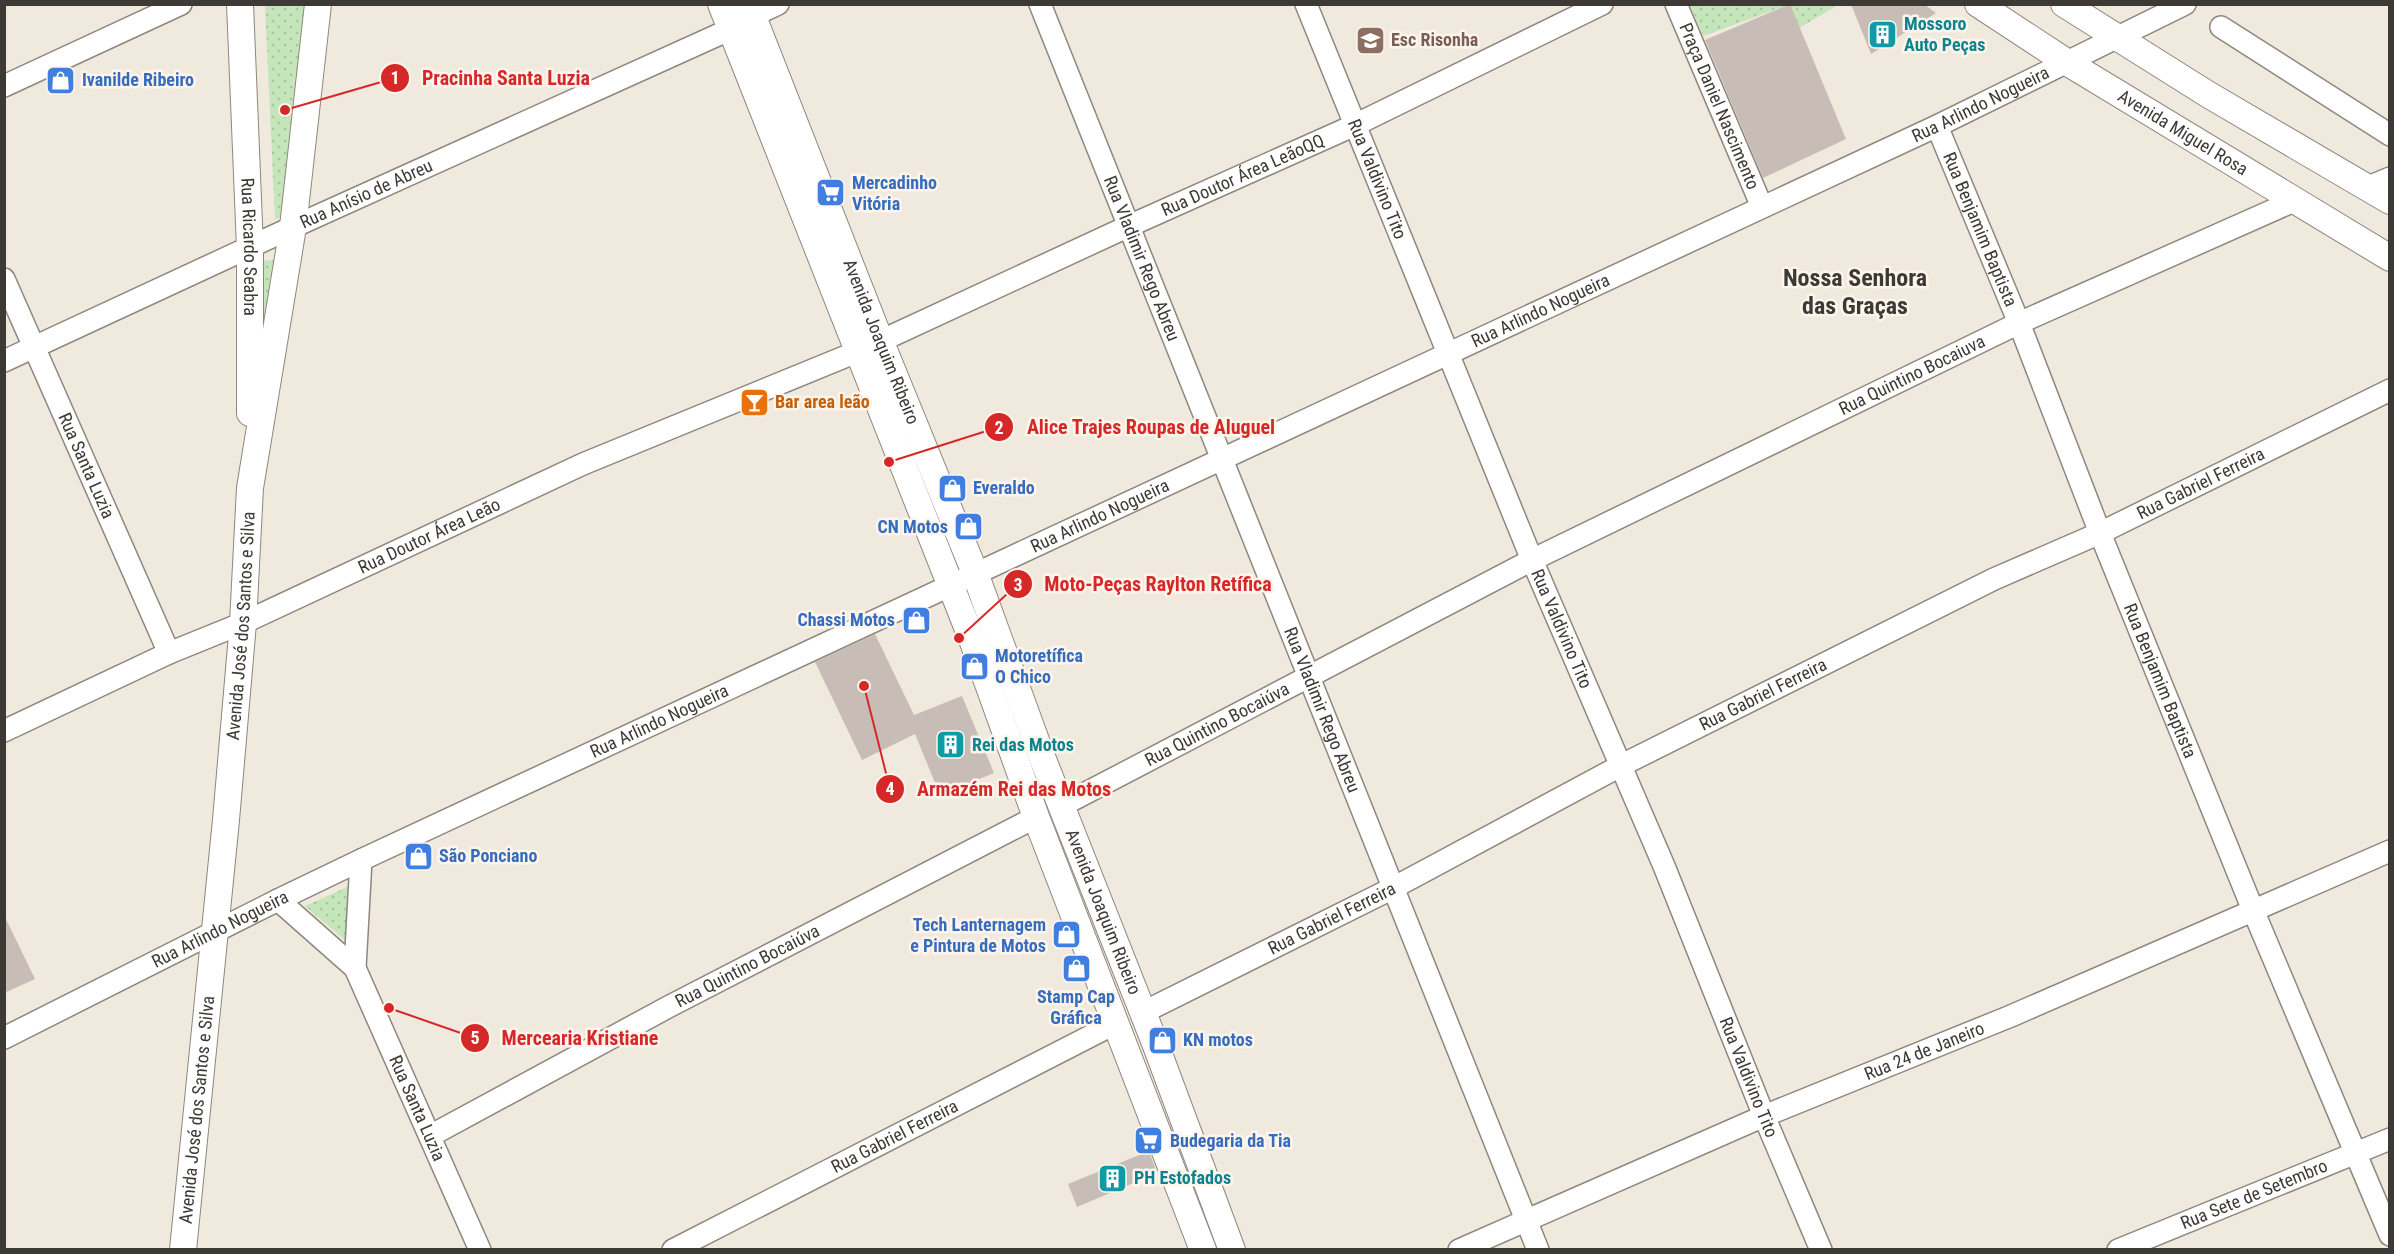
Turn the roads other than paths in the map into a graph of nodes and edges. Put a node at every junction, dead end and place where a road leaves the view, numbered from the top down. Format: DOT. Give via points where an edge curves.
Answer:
graph roads {
  1 [pos="181,4"];
  2 [pos="240,4"];
  3 [pos="318,4"];
  4 [pos="721,4"];
  5 [pos="778,4"];
  6 [pos="1040,4"];
  7 [pos="1306,4"];
  8 [pos="1602,4"];
  9 [pos="1676,4"];
  10 [pos="1978,4"];
  11 [pos="2064,4"];
  12 [pos="2185,4"];
  13 [pos="751,10"];
  14 [pos="2221,27"];
  15 [pos="731,29"];
  16 [pos="2117,37"];
  17 [pos="2068,63"];
  18 [pos="4,86"];
  19 [pos="1355,125"];
  20 [pos="1937,126"];
  21 [pos="2390,135"];
  22 [pos="2378,183"];
  23 [pos="2296,200"];
  24 [pos="2390,201"];
  25 [pos="1762,207"];
  26 [pos="1129,226"];
  27 [pos="293,227"];
  28 [pos="250,248"];
  29 [pos="2390,258"];
  30 [pos="4,279"];
  31 [pos="2019,323"];
  32 [pos="870,345"];
  33 [pos="36,347"];
  34 [pos="1448,353"];
  35 [pos="4,361"];
  36 [pos="2390,390"];
  37 [pos="1222,458"];
  38 [pos="250,488"];
  39 [pos="2100,533"];
  40 [pos="1532,560"];
  41 [pos="975,573"];
  42 [pos="951,587"];
  43 [pos="243,623"];
  44 [pos="169,653"];
  45 [pos="1309,677"];
  46 [pos="4,731"];
  47 [pos="1622,765"];
  48 [pos="1061,806"];
  49 [pos="1036,817"];
  50 [pos="2390,851"];
  51 [pos="362,860"];
  52 [pos="1393,888"];
  53 [pos="278,900"];
  54 [pos="2253,910"];
  55 [pos="215,932"];
  56 [pos="355,968"];
  57 [pos="1142,1013"];
  58 [pos="1116,1023"];
  59 [pos="4,1038"];
  60 [pos="1764,1116"];
  61 [pos="430,1136"];
  62 [pos="2390,1139"];
  63 [pos="2354,1153"];
  64 [pos="1526,1221"];
  65 [pos="2390,1235"];
  66 [pos="183,1250"];
  67 [pos="480,1250"];
  68 [pos="673,1250"];
  69 [pos="1203,1250"];
  70 [pos="1232,1250"];
  71 [pos="1459,1250"];
  72 [pos="1538,1250"];
  73 [pos="1821,1250"];
  74 [pos="2118,1250"];
  1 -- 18 [label="street"];
  2 -- 28 [label="main road, Rua Ricardo Seabra"];
  3 -- 27 [label="main road, Avenida José dos Santos e Silva"];
  4 -- 15 [label="main road, Avenida Joaquim Ribeiro"];
  5 -- 13 [label="street"];
  6 -- 26 [label="street, Rua Vladimir Rego Abreu"];
  7 -- 19 [label="street, Rua Valdivino Tito"];
  8 -- 19 [label="street, Rua Doutor Área LeãoQQ"];
  9 -- 25 [label="street, Praça Daniel Nascimento"];
  10 -- 17 [label="main road, Avenida Miguel Rosa"];
  11 -- 16 [label="main road"];
  12 -- 16 [label="street"];
  13 -- 32 [label="main road, Avenida Joaquim Ribeiro"];
  14 -- 21 [label="street"];
  15 -- 27 [label="street, Rua Anísio de Abreu"];
  15 -- 32 [label="main road, Avenida Joaquim Ribeiro"];
  16 -- 17 [label="street, Rua Arlindo Nogueira"];
  16 -- 22 [label="main road"];
  17 -- 20 [label="street, Rua Arlindo Nogueira"];
  17 -- 23 [label="main road, Avenida Miguel Rosa"];
  19 -- 26 [label="street, Rua Doutor Área LeãoQQ"];
  19 -- 34 [label="street, Rua Valdivino Tito"];
  20 -- 25 [label="street, Rua Arlindo Nogueira"];
  20 -- 31 [label="street, Rua Benjamim Baptista"];
  22 -- 24 [label="main road"];
  23 -- 29 [label="main road, Avenida Miguel Rosa"];
  23 -- 31 [label="street, Rua Quintino Bocaiuva"];
  25 -- 34 [label="street, Rua Arlindo Nogueira"];
  26 -- 32 [label="street, Rua Doutor Área LeãoQQ"];
  26 -- 37 [label="street, Rua Vladimir Rego Abreu"];
  27 -- 28 [label="street, Rua Anísio de Abreu"];
  27 -- 38 [label="main road, Avenida José dos Santos e Silva"];
  28 -- 33 [label="street, Rua Anísio de Abreu"];
  28 -- 38 [label="main road, Rua Ricardo Seabra"];
  30 -- 33 [label="street, Rua Santa Luzia"];
  31 -- 39 [label="street, Rua Benjamim Baptista"];
  31 -- 40 [label="street, Rua Quintino Bocaiuva"];
  32 -- 41 [label="main road, Avenida Joaquim Ribeiro"];
  32 -- 42 [label="main road, Avenida Joaquim Ribeiro"];
  32 -- 43 [label="street, Rua Doutor Área Leão" via="583,464"];
  33 -- 35 [label="street, Rua Anísio de Abreu"];
  33 -- 44 [label="street, Rua Santa Luzia"];
  34 -- 37 [label="street, Rua Arlindo Nogueira"];
  34 -- 40 [label="street, Rua Valdivino Tito"];
  36 -- 39 [label="street, Rua Gabriel Ferreira"];
  37 -- 41 [label="street, Rua Arlindo Nogueira"];
  37 -- 45 [label="street, Rua Vladimir Rego Abreu"];
  38 -- 43 [label="main road, Avenida José dos Santos e Silva"];
  39 -- 47 [label="street, Rua Gabriel Ferreira" via="1994,579"];
  39 -- 54 [label="street, Rua Benjamim Baptista"];
  40 -- 45 [label="street, Rua Quintino Bocaiúva"];
  40 -- 47 [label="street, Rua Valdivino Tito"];
  41 -- 42 [label="street, Rua Arlindo Nogueira"];
  41 -- 48 [label="main road, Avenida Joaquim Ribeiro"];
  42 -- 49 [label="main road, Avenida Joaquim Ribeiro"];
  42 -- 51 [label="street, Rua Arlindo Nogueira"];
  43 -- 44 [label="street, Rua Doutor Área Leão"];
  43 -- 55 [label="main road, Avenida José dos Santos e Silva"];
  44 -- 46 [label="street, Rua Doutor Área Leão"];
  45 -- 48 [label="street, Rua Quintino Bocaiúva"];
  45 -- 52 [label="street, Rua Vladimir Rego Abreu"];
  47 -- 52 [label="street, Rua Gabriel Ferreira"];
  47 -- 60 [label="street, Rua Valdivino Tito"];
  48 -- 57 [label="main road, Avenida Joaquim Ribeiro"];
  49 -- 58 [label="main road, Avenida Joaquim Ribeiro"];
  49 -- 61 [label="street, Rua Quintino Bocaiúva" via="670,1006"];
  50 -- 54 [label="street, Rua 24 de Janeiro"];
  51 -- 53 [label="street, Rua Arlindo Nogueira"];
  51 -- 56 [label="street, Rua Santa Luzia"];
  52 -- 57 [label="street, Rua Gabriel Ferreira"];
  52 -- 64 [label="street, Rua Vladimir Rego Abreu"];
  53 -- 55 [label="street, Rua Arlindo Nogueira"];
  53 -- 56 [label="street, Rua Santa Luzia"];
  54 -- 60 [label="street, Rua 24 de Janeiro" via="2011,1016"];
  54 -- 63 [label="street, Rua Benjamim Baptista"];
  55 -- 59 [label="street, Rua Arlindo Nogueira"];
  55 -- 66 [label="main road, Avenida José dos Santos e Silva"];
  56 -- 61 [label="street, Rua Santa Luzia"];
  57 -- 70 [label="main road, Avenida Joaquim Ribeiro"];
  58 -- 68 [label="street, Rua Gabriel Ferreira"];
  58 -- 69 [label="main road, Avenida Joaquim Ribeiro"];
  60 -- 64 [label="street, Rua 24 de Janeiro"];
  60 -- 73 [label="street, Rua Valdivino Tito"];
  61 -- 67 [label="street, Rua Santa Luzia"];
  62 -- 63 [label="street, Rua Sete de Setembro"];
  63 -- 65 [label="street, Rua Benjamim Baptista"];
  63 -- 74 [label="street, Rua Sete de Setembro"];
  64 -- 71 [label="street, Rua 24 de Janeiro"];
  64 -- 72 [label="street, Rua Vladimir Rego Abreu"];
}
